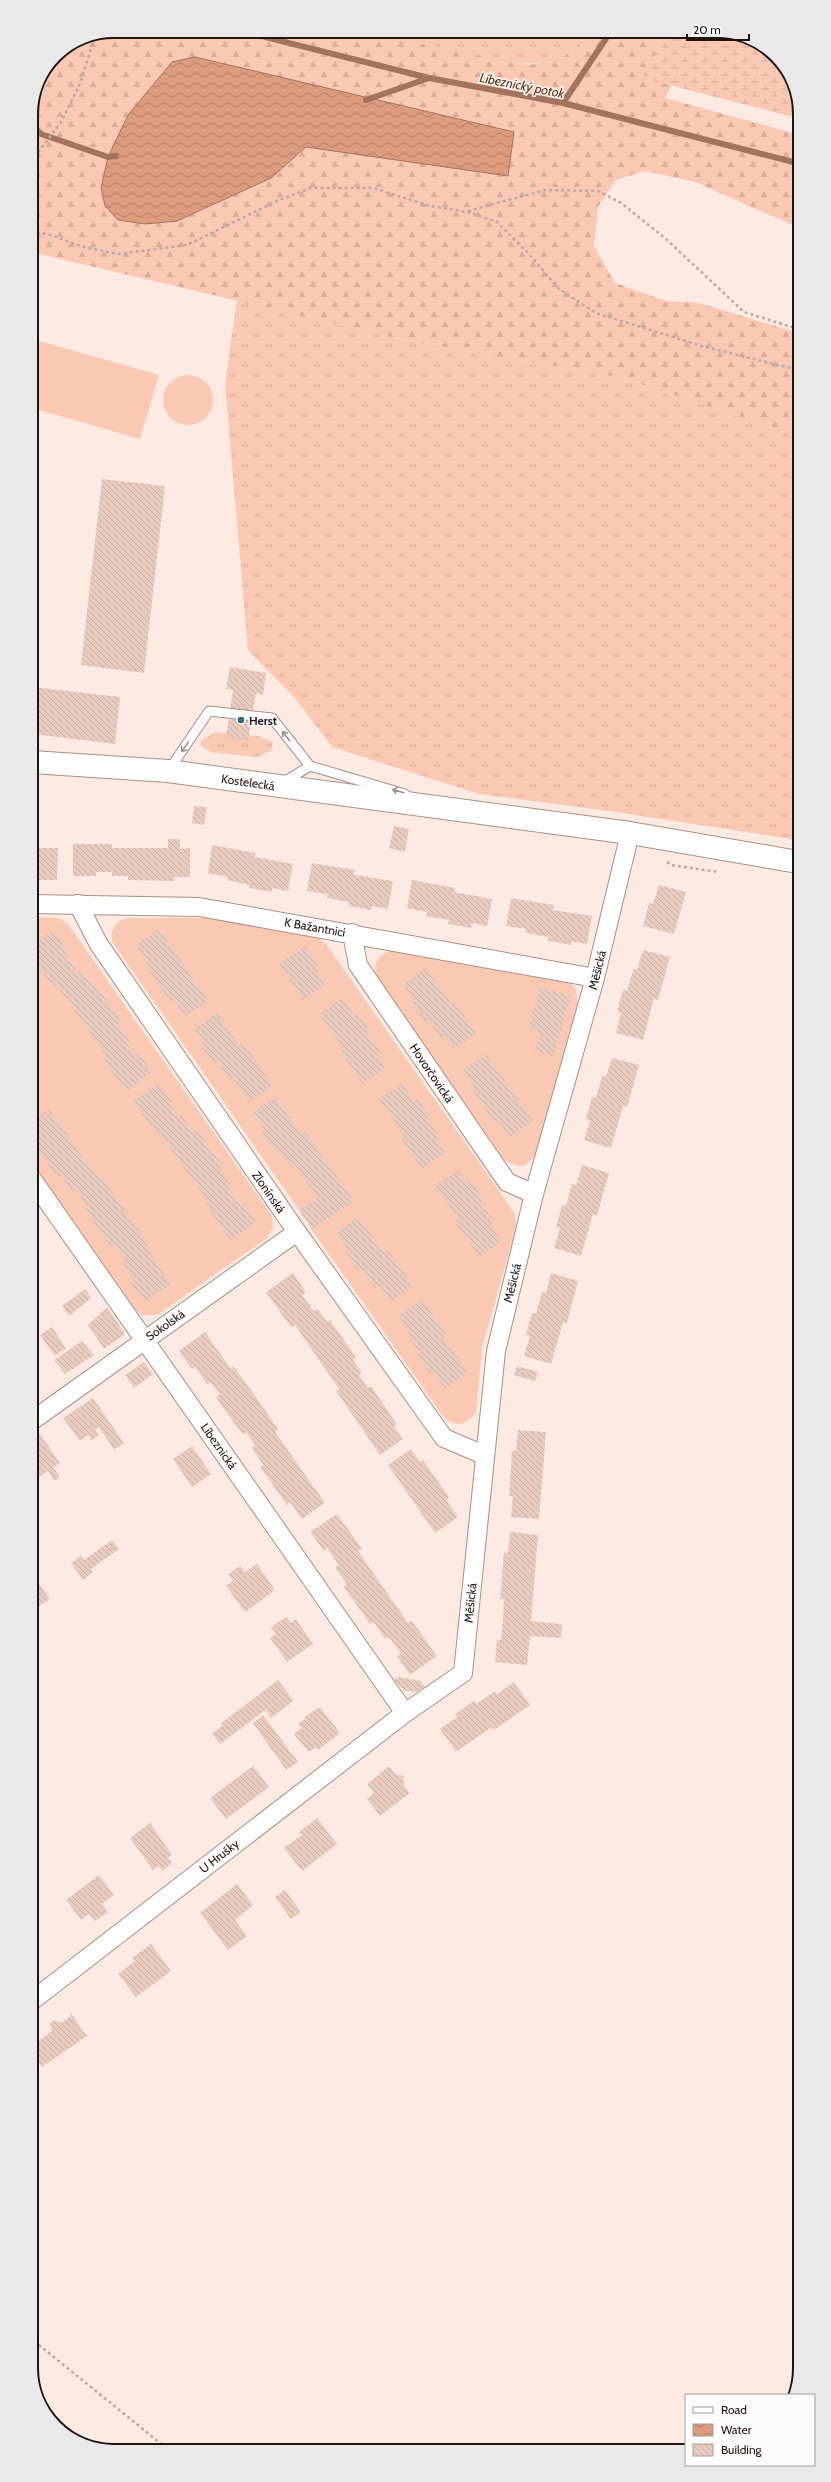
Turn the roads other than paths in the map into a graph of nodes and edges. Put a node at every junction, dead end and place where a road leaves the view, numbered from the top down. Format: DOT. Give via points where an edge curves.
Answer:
graph roads {
  1 [pos="38,762"];
  2 [pos="310,766"];
  3 [pos="168,771"];
  4 [pos="278,786"];
  5 [pos="463,810"];
  6 [pos="630,833"];
  7 [pos="793,861"];
  8 [pos="38,904"];
  9 [pos="78,904"];
  10 [pos="352,934"];
  11 [pos="595,978"];
  12 [pos="38,1187"];
  13 [pos="534,1194"];
  14 [pos="297,1232"];
  15 [pos="145,1339"];
  16 [pos="38,1416"];
  17 [pos="484,1455"];
  18 [pos="405,1713"];
  19 [pos="38,1996"];
  1 -- 3 [label="main road, Kostelecká"];
  2 -- 3 [label="lane, one-way" via="272,718 209,711"];
  2 -- 4 [label="lane"];
  5 -- 2 [label="lane, one-way"];
  3 -- 4 [label="main road, Kostelecká"];
  4 -- 5 [label="main road, Kostelecká"];
  5 -- 6 [label="main road, Kostelecká"];
  6 -- 7 [label="main road, Kostelecká"];
  6 -- 11 [label="street, Měšická"];
  8 -- 9 [label="street, K Bažantnici"];
  9 -- 10 [label="street, K Bažantnici" via="199,907"];
  9 -- 14 [label="street, Zlonínská" via="98,943"];
  10 -- 11 [label="street, K Bažantnici"];
  10 -- 13 [label="street, Hovorčovická" via="358,965 506,1182"];
  11 -- 13 [label="street, Měšická"];
  12 -- 15 [label="street, Líbeznická"];
  13 -- 17 [label="street, Měšická" via="496,1351"];
  14 -- 15 [label="street, Sokolská"];
  14 -- 17 [label="street, Zlonínská" via="444,1438"];
  15 -- 16 [label="street, Sokolská"];
  15 -- 18 [label="street, Líbeznická"];
  17 -- 18 [label="street, Měšická" via="463,1673"];
  18 -- 19 [label="street, U Hrušky"];
}
